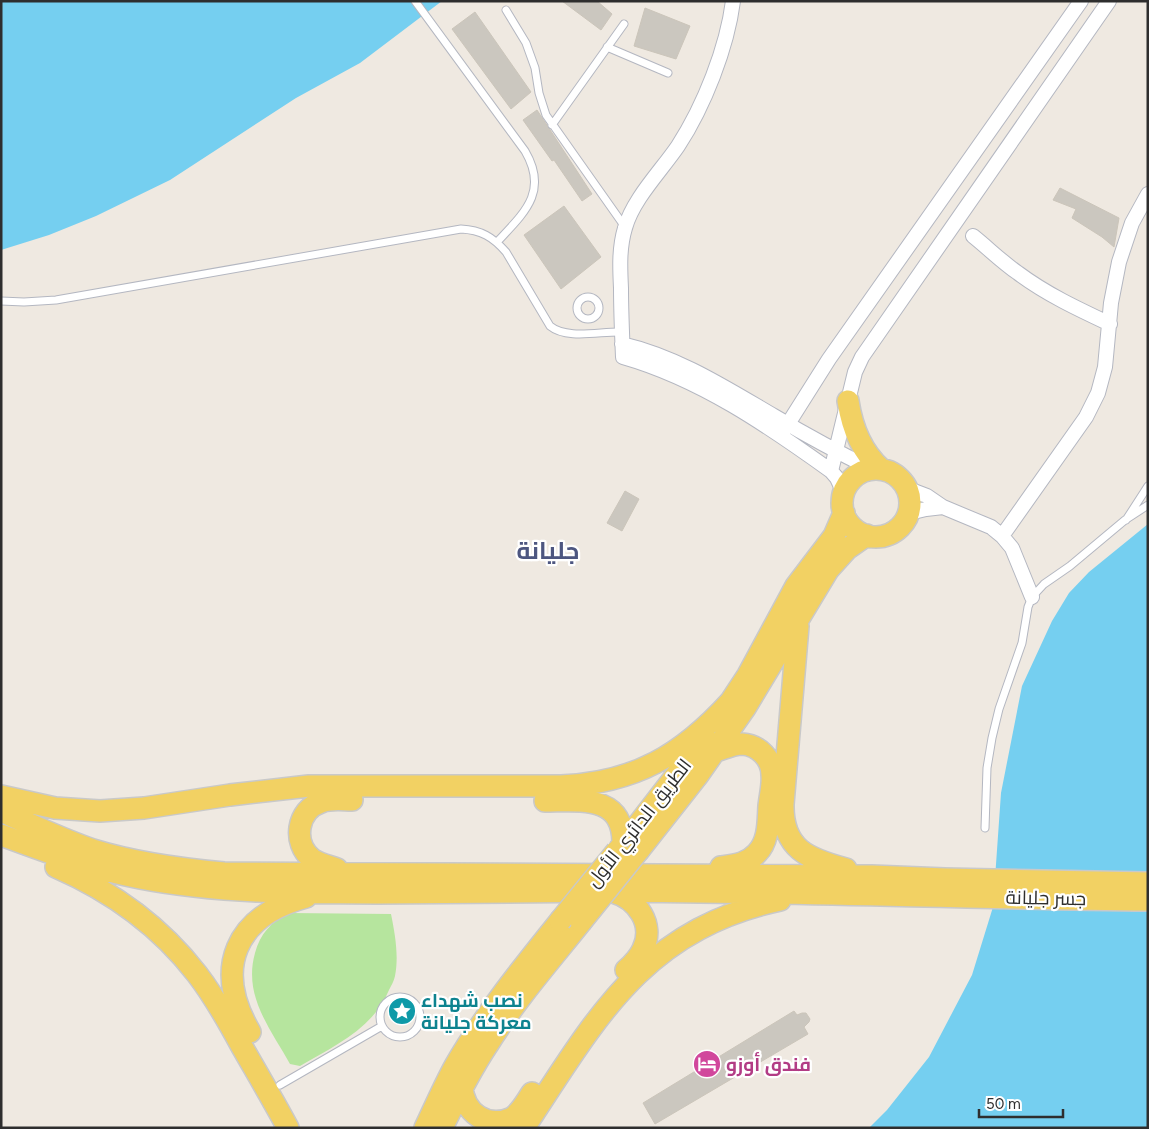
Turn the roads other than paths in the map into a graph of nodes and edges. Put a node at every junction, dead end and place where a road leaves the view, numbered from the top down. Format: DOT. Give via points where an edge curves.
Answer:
graph roads {
  1 [pos="415,1"];
  2 [pos="733,1"];
  3 [pos="1081,1"];
  4 [pos="1109,1"];
  5 [pos="506,10"];
  6 [pos="624,24"];
  7 [pos="607,47"];
  8 [pos="668,73"];
  9 [pos="552,125"];
  10 [pos="1148,194"];
  11 [pos="625,228"];
  12 [pos="973,236"];
  13 [pos="497,242"];
  14 [pos="1,301"];
  15 [pos="591,318"];
  16 [pos="1110,324"];
  17 [pos="594,332"];
  18 [pos="622,344"];
  19 [pos="848,401"];
  20 [pos="784,429"];
  21 [pos="836,451"];
  22 [pos="877,469"];
  23 [pos="831,471"];
  24 [pos="1148,486"];
  25 [pos="906,488"];
  26 [pos="844,503"];
  27 [pos="1148,505"];
  28 [pos="943,507"];
  29 [pos="908,513"];
  30 [pos="1125,520"];
  31 [pos="867,535"];
  32 [pos="1002,536"];
  33 [pos="1032,597"];
  34 [pos="799,618"];
  35 [pos="731,701"];
  36 [pos="716,751"];
  37 [pos="1,796"];
  38 [pos="1,811"];
  39 [pos="985,828"];
  40 [pos="1,836"];
  41 [pos="627,848"];
  42 [pos="344,872"];
  43 [pos="690,875"];
  44 [pos="872,876"];
  45 [pos="1148,883"];
  46 [pos="944,887"];
  47 [pos="612,892"];
  48 [pos="321,893"];
  49 [pos="813,893"];
  50 [pos="1148,900"];
  51 [pos="571,922"];
  52 [pos="382,1026"];
  53 [pos="280,1085"];
  54 [pos="462,1088"];
  55 [pos="288,1128"];
  56 [pos="304,1128"];
  57 [pos="425,1128"];
  58 [pos="442,1128"];
  59 [pos="524,1128"];
  1 -- 13 [label="lane" via="525,151 533,168 534,187 529,205"];
  2 -- 11 [label="street" via="726,35 701,104 679,144 636,204"];
  3 -- 20 [label="street" via="829,359"];
  4 -- 19 [label="street" via="870,344 855,372"];
  5 -- 9 [label="lane" via="526,43 542,105"];
  6 -- 7 [label="lane"];
  7 -- 8 [label="lane"];
  7 -- 9 [label="lane"];
  9 -- 11 [label="lane"];
  10 -- 16 [label="street" via="1132,223 1123,249"];
  11 -- 18 [label="street" via="620,263"];
  12 -- 16 [label="street" via="1032,283"];
  13 -- 14 [label="lane" via="480,232 461,229 56,300"];
  13 -- 17 [label="lane" via="550,326 564,334"];
  15 -- 17 [label="lane"];
  16 -- 32 [label="street" via="1102,380 1086,417"];
  17 -- 18 [label="lane"];
  18 -- 20 [label="street" via="647,350 698,372"];
  19 -- 21 [label="street"];
  19 -- 22 [label="main road" via="857,437"];
  20 -- 21 [label="street"];
  20 -- 23 [label="street"];
  21 -- 22 [label="street"];
  21 -- 23 [label="street"];
  22 -- 25 [label="main road" via="896,476"];
  22 -- 26 [label="main road" via="866,471 850,482"];
  23 -- 26 [label="street" via="841,484"];
  24 -- 30 [label="lane"];
  25 -- 28 [label="street"];
  25 -- 29 [label="main road" via="910,500"];
  26 -- 31 [label="main road" via="855,529"];
  26 -- 35 [label="main road, الطريق الدائري الأول" via="834,536 796,586"];
  27 -- 30 [label="lane"];
  28 -- 29 [label="street"];
  28 -- 32 [label="street" via="978,520"];
  29 -- 31 [label="main road" via="892,533 880,537"];
  30 -- 33 [label="lane"];
  31 -- 34 [label="main road" via="847,549 828,570"];
  32 -- 33 [label="street" via="1012,548"];
  33 -- 39 [label="lane" via="1020,650 992,738"];
  34 -- 36 [label="main road" via="746,708"];
  34 -- 44 [label="main road" via="783,804 785,826 796,846 808,856"];
  35 -- 37 [label="main road" via="701,732 658,762 628,776 593,784 309,786 100,811 55,808"];
  35 -- 41 [label="main road, الطريق الدائري الأول"];
  36 -- 41 [label="main road"];
  36 -- 43 [label="main road" via="742,744 755,748 766,757 772,769 767,834 758,852 747,861"];
  38 -- 42 [label="main road" via="66,840 130,860 224,873"];
  40 -- 48 [label="main road" via="63,858 139,878 217,889"];
  40 -- 55 [label="main road" via="110,895 167,940 215,999"];
  41 -- 42 [label="main road" via="622,826 612,812 606,806 590,801 321,802 309,809 301,821 300,842 312,859"];
  41 -- 51 [label="main road, bridge"];
  42 -- 43 [label="main road"];
  43 -- 44 [label="main road"];
  44 -- 46 [label="main road"];
  45 -- 46 [label="main road, جسر جليانة"];
  46 -- 49 [label="main road"];
  46 -- 50 [label="main road, جسر جليانة"];
  47 -- 48 [label="main road"];
  47 -- 49 [label="main road"];
  47 -- 54 [label="main road" via="632,902 642,913 647,934 640,956 587,1012 512,1118 499,1122 478,1118 468,1108"];
  48 -- 53 [label="main road" via="290,901 265,914 244,937 235,956 232,977 238,1009"];
  49 -- 59 [label="main road" via="716,920 655,958 600,1014"];
  51 -- 54 [label="main road" via="488,1043"];
  51 -- 57 [label="main road" via="504,993 455,1066"];
  52 -- 52 [label="lane" via="395,1037 410,1035 420,1023 420,1012 415,1002 405,997 387,1001 380,1013"];
  52 -- 53 [label="lane"];
  53 -- 56 [label="main road"];
  54 -- 58 [label="main road"];
}
